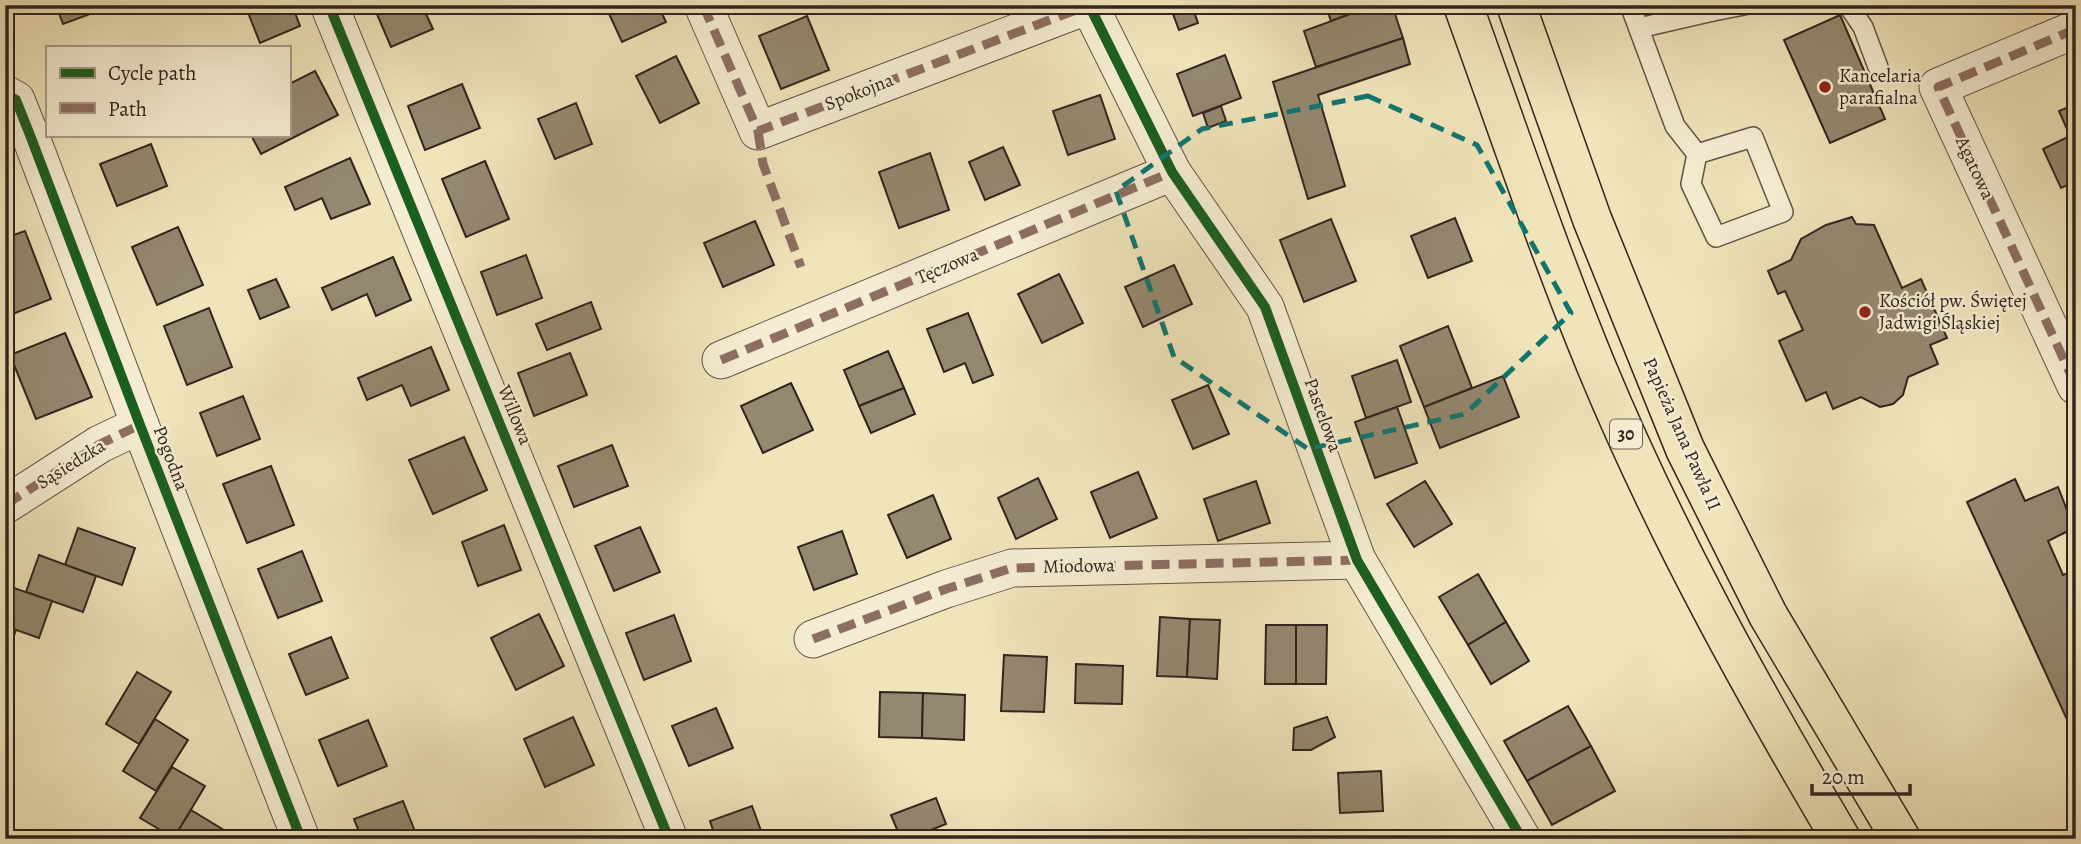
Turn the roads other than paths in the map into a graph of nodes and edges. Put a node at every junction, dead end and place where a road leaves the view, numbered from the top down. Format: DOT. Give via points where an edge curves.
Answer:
graph roads {
  1 [pos="329,5"];
  2 [pos="704,5"];
  3 [pos="1089,5"];
  4 [pos="1463,5"];
  5 [pos="1516,5"];
  6 [pos="1630,5"];
  7 [pos="1744,5"];
  8 [pos="1848,5"];
  9 [pos="1712,8"];
  10 [pos="1639,28"];
  11 [pos="2076,29"];
  12 [pos="1878,67"];
  13 [pos="5,94"];
  14 [pos="1697,154"];
  15 [pos="1172,172"];
  16 [pos="721,360"];
  17 [pos="2076,386"];
  18 [pos="140,425"];
  19 [pos="5,506"];
  20 [pos="1357,560"];
  21 [pos="813,639"];
  22 [pos="301,839"];
  23 [pos="669,839"];
  24 [pos="1522,839"];
  25 [pos="1841,839"];
  26 [pos="1901,839"];
  1 -- 23 [label="street, Willowa"];
  2 -- 3 [label="street, Spokojna" via="758,131"];
  3 -- 15 [label="street, Pastelowa"];
  4 -- 25 [label="main road, 30" via="1560,276 1653,493 1728,643"];
  5 -- 26 [label="main road, Papieża Jana Pawła II" via="1592,219 1685,449 1768,615"];
  6 -- 10 [label="lane"];
  7 -- 9 [label="lane"];
  8 -- 12 [label="lane" via="1863,27"];
  9 -- 10 [label="lane"];
  10 -- 14 [label="lane" via="1675,126"];
  11 -- 17 [label="street, Agatowa" via="1938,87"];
  13 -- 18 [label="street, Pogodna" via="16,100"];
  14 -- 14 [label="lane" via="1691,184 1716,237 1783,212 1753,137"];
  15 -- 16 [label="street, Tęczowa"];
  15 -- 20 [label="street, Pastelowa" via="1265,307"];
  18 -- 19 [label="street, Sąsiedzka" via="100,444"];
  18 -- 22 [label="street, Pogodna"];
  20 -- 21 [label="street, Miodowa" via="1012,568"];
  20 -- 24 [label="street, Pastelowa"];
}
